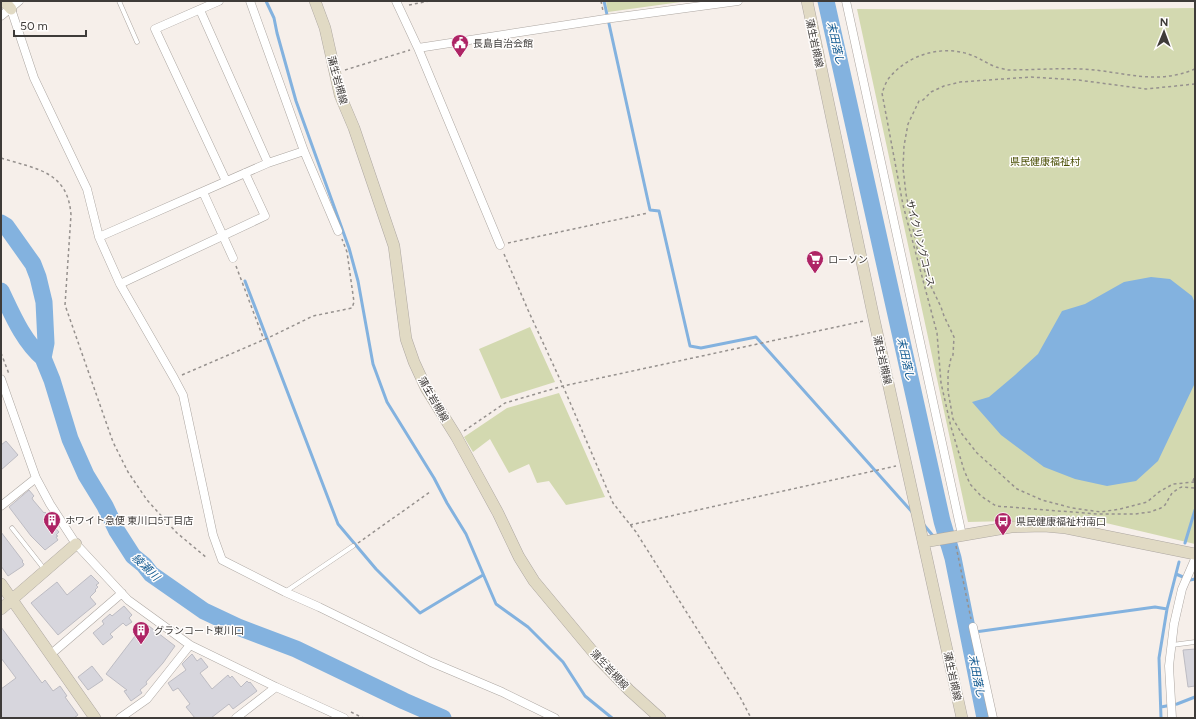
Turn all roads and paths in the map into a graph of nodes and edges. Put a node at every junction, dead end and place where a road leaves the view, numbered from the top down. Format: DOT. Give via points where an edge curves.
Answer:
graph roads {
  1 [pos="19,1"];
  2 [pos="118,1"];
  3 [pos="219,1"];
  4 [pos="250,1"];
  5 [pos="315,1"];
  6 [pos="429,1"];
  7 [pos="738,1"];
  8 [pos="807,1"];
  9 [pos="846,1"];
  10 [pos="397,4"];
  11 [pos="7,5"];
  12 [pos="200,10"];
  13 [pos="1,16"];
  14 [pos="137,42"];
  15 [pos="418,48"];
  16 [pos="1195,69"];
  17 [pos="335,72"];
  18 [pos="1195,84"];
  19 [pos="304,151"];
  20 [pos="1,158"];
  21 [pos="268,163"];
  22 [pos="245,173"];
  23 [pos="226,182"];
  24 [pos="203,192"];
  25 [pos="648,213"];
  26 [pos="338,231"];
  27 [pos="223,236"];
  28 [pos="99,238"];
  29 [pos="500,245"];
  30 [pos="233,258"];
  31 [pos="120,284"];
  32 [pos="874,319"];
  33 [pos="264,340"];
  34 [pos="1,353"];
  35 [pos="174,378"];
  36 [pos="1,379"];
  37 [pos="10,379"];
  38 [pos="563,386"];
  39 [pos="4,395"];
  40 [pos="456,436"];
  41 [pos="906,464"];
  42 [pos="1195,474"];
  43 [pos="36,478"];
  44 [pos="1194,481"];
  45 [pos="1195,488"];
  46 [pos="430,492"];
  47 [pos="1,506"];
  48 [pos="630,524"];
  49 [pos="12,528"];
  50 [pos="958,536"];
  51 [pos="924,542"];
  52 [pos="76,544"];
  53 [pos="353,546"];
  54 [pos="1195,554"];
  55 [pos="207,558"];
  56 [pos="1195,559"];
  57 [pos="45,571"];
  58 [pos="1,584"];
  59 [pos="285,592"];
  60 [pos="122,593"];
  61 [pos="12,600"];
  62 [pos="1,609"];
  63 [pos="973,627"];
  64 [pos="1195,642"];
  65 [pos="190,645"];
  66 [pos="1171,645"];
  67 [pos="50,655"];
  68 [pos="276,687"];
  69 [pos="346,714"];
  70 [pos="94,718"];
  71 [pos="120,718"];
  72 [pos="236,718"];
  73 [pos="363,718"];
  74 [pos="556,718"];
  75 [pos="660,718"];
  76 [pos="751,718"];
  77 [pos="962,718"];
  78 [pos="993,718"];
  79 [pos="1172,718"];
  1 -- 11 [label="street"];
  2 -- 14 [label="lane"];
  3 -- 12 [label="street"];
  4 -- 19 [label="street"];
  5 -- 17 [label="main road, 蒲生岩槻線" via="325,28"];
  6 -- 10 [label="path"];
  7 -- 15 [label="street"];
  8 -- 32 [label="main road, 蒲生岩槻線"];
  9 -- 50 [label="street"];
  10 -- 15 [label="street"];
  11 -- 13 [label="street"];
  11 -- 28 [label="street" via="34,78 87,189"];
  12 -- 21 [label="street"];
  12 -- 23 [label="street" via="155,29"];
  15 -- 17 [label="path"];
  15 -- 29 [label="street"];
  16 -- 45 [label="path, サイクリングコース" via="1154,78 1083,70 1008,70 968,54 937,51 922,54 897,70 888,78 882,94 903,205 937,333 941,383 951,427 970,484 981,496 996,506 1097,514 1150,512 1165,505 1172,493 1179,488"];
  17 -- 40 [label="main road, 蒲生岩槻線" via="340,95 354,128 394,246 406,339 426,388"];
  18 -- 44 [label="path" via="1146,90 1078,80 1031,77 960,82 944,86 930,92 919,101 908,124 903,168 916,248 926,278 954,337 953,356 948,373 952,415 958,428 977,453 1017,489 1042,500 1101,512 1147,502 1173,484"];
  19 -- 21 [label="street"];
  19 -- 26 [label="street"];
  20 -- 55 [label="path" via="47,173 58,182 68,196 71,215 65,305 113,442 128,472 147,500 177,533"];
  21 -- 22 [label="street"];
  22 -- 23 [label="street"];
  22 -- 27 [label="street" via="265,216"];
  23 -- 24 [label="street"];
  24 -- 27 [label="street"];
  24 -- 28 [label="street"];
  25 -- 29 [label="path"];
  26 -- 33 [label="path" via="347,252 354,302 352,308 313,316"];
  27 -- 30 [label="street"];
  27 -- 31 [label="street"];
  28 -- 31 [label="street"];
  29 -- 38 [label="path"];
  30 -- 33 [label="path"];
  31 -- 35 [label="street"];
  32 -- 38 [label="path"];
  32 -- 41 [label="main road, 蒲生岩槻線"];
  33 -- 35 [label="path"];
  34 -- 37 [label="path"];
  35 -- 59 [label="street" via="183,395 213,535 222,560"];
  36 -- 39 [label="street"];
  38 -- 40 [label="path" via="505,403"];
  38 -- 48 [label="path" via="613,503"];
  39 -- 43 [label="street"];
  40 -- 75 [label="main road, 蒲生岩槻線" via="534,581 598,658"];
  41 -- 48 [label="path"];
  41 -- 51 [label="main road, 蒲生岩槻線"];
  42 -- 44 [label="path"];
  43 -- 47 [label="street"];
  43 -- 52 [label="street"];
  46 -- 53 [label="path"];
  48 -- 76 [label="path" via="736,690"];
  49 -- 57 [label="lane"];
  50 -- 51 [label="main road"];
  50 -- 54 [label="main road" via="1011,527 1044,526 1066,528"];
  50 -- 63 [label="path"];
  51 -- 77 [label="main road, 蒲生岩槻線"];
  52 -- 57 [label="main road"];
  52 -- 60 [label="street"];
  53 -- 59 [label="lane"];
  56 -- 66 [label="street" via="1182,589"];
  57 -- 61 [label="main road"];
  58 -- 61 [label="main road"];
  59 -- 74 [label="street"];
  60 -- 65 [label="street"];
  60 -- 67 [label="street"];
  61 -- 62 [label="main road"];
  61 -- 67 [label="main road"];
  63 -- 78 [label="street"];
  64 -- 66 [label="lane"];
  65 -- 68 [label="street"];
  65 -- 71 [label="street" via="147,699"];
  66 -- 79 [label="street" via="1169,666"];
  67 -- 70 [label="main road"];
  68 -- 69 [label="street"];
  68 -- 72 [label="street"];
  69 -- 73 [label="path"];
}
